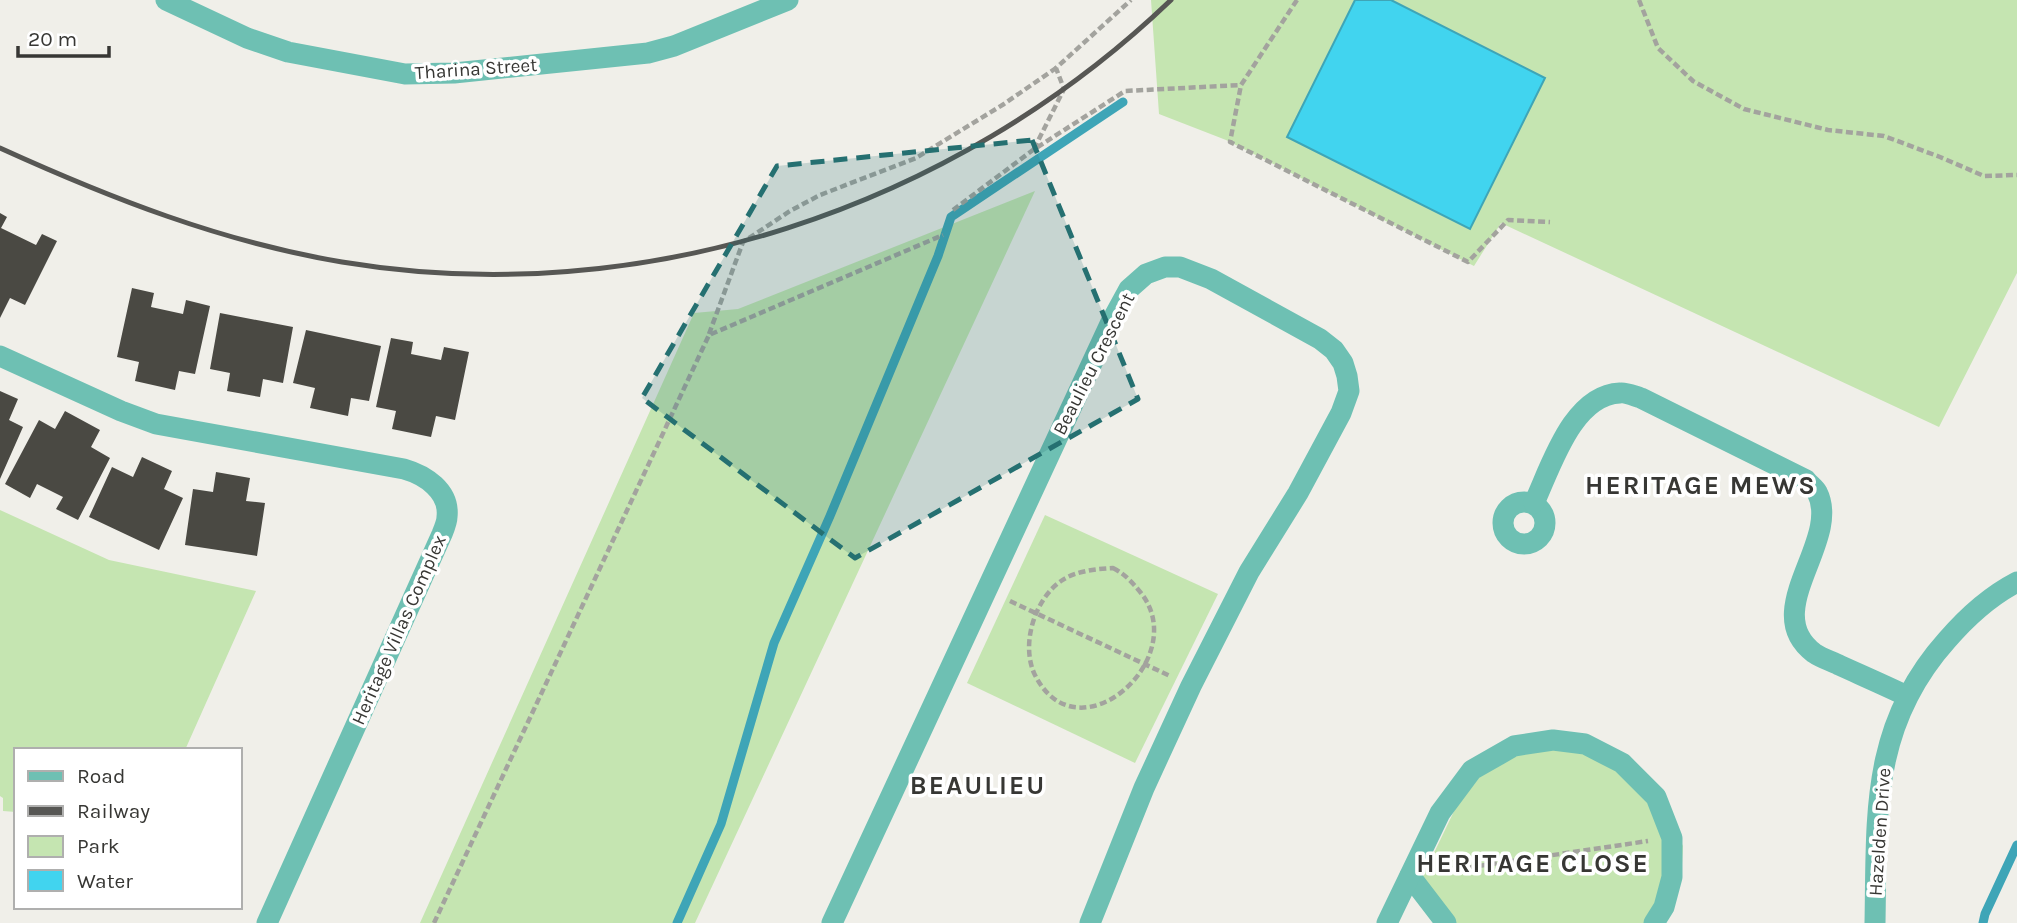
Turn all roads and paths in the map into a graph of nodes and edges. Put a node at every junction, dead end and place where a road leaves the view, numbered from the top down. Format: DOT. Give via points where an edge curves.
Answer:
graph roads {
  1 [pos="166,0"];
  2 [pos="788,0"];
  3 [pos="1132,0"];
  4 [pos="1297,0"];
  5 [pos="1639,0"];
  6 [pos="1056,68"];
  7 [pos="1241,85"];
  8 [pos="1033,150"];
  9 [pos="2017,175"];
  10 [pos="953,209"];
  11 [pos="1550,222"];
  12 [pos="943,235"];
  13 [pos="709,335"];
  14 [pos="0,356"];
  15 [pos="1534,503"];
  16 [pos="2017,582"];
  17 [pos="987,590"];
  18 [pos="1036,613"];
  19 [pos="1145,664"];
  20 [pos="1191,687"];
  21 [pos="1907,696"];
  22 [pos="1672,838"];
  23 [pos="1410,876"];
  24 [pos="267,923"];
  25 [pos="433,923"];
  26 [pos="832,923"];
  27 [pos="1090,923"];
  28 [pos="1387,923"];
  29 [pos="1446,923"];
  30 [pos="1654,923"];
  31 [pos="1875,923"];
  1 -- 2 [label="street, Tharina Street" via="288,52 376,70 430,75 648,53"];
  3 -- 6 [label="path"];
  4 -- 7 [label="path"];
  5 -- 9 [label="path" via="1658,48 1693,81 1744,109 1828,130 1884,136 1984,176"];
  6 -- 8 [label="path" via="1064,89"];
  6 -- 13 [label="path" via="916,158 820,195 743,242"];
  7 -- 8 [label="path" via="1125,91"];
  7 -- 11 [label="path" via="1230,142 1468,262 1508,220"];
  8 -- 10 [label="path"];
  12 -- 13 [label="path"];
  13 -- 25 [label="path"];
  14 -- 24 [label="street, Heritage Villas Complex" via="156,424 404,469 421,474 440,493 447,516 442,534"];
  15 -- 21 [label="street" via="1582,410 1599,397 1622,392 1806,480 1817,492 1822,510 1795,604 1794,622 1800,636 1814,653"];
  16 -- 21 [label="street, Hazelden Drive" via="1966,619"];
  17 -- 18 [label="path"];
  17 -- 20 [label="street, Beaulieu Crescent" via="1129,289 1146,274 1165,267 1180,267 1211,279 1320,339 1343,363 1349,391"];
  17 -- 26 [label="street, Beaulieu Crescent"];
  18 -- 19 [label="path"];
  18 -- 19 [label="path" via="1030,661 1041,685 1057,702 1068,707 1101,705 1126,690"];
  18 -- 19 [label="path" via="1061,580 1113,568 1136,586 1154,614 1155,631"];
  19 -- 20 [label="path"];
  20 -- 27 [label="street, Beaulieu Crescent"];
  21 -- 31 [label="street, Hazelden Drive" via="1892,728 1877,802"];
  22 -- 23 [label="path"];
  22 -- 23 [label="street" via="1656,797 1622,763 1585,744 1553,740 1514,746 1472,770 1440,813"];
  22 -- 30 [label="street" via="1672,877"];
  23 -- 28 [label="street"];
  23 -- 29 [label="street"];
}
